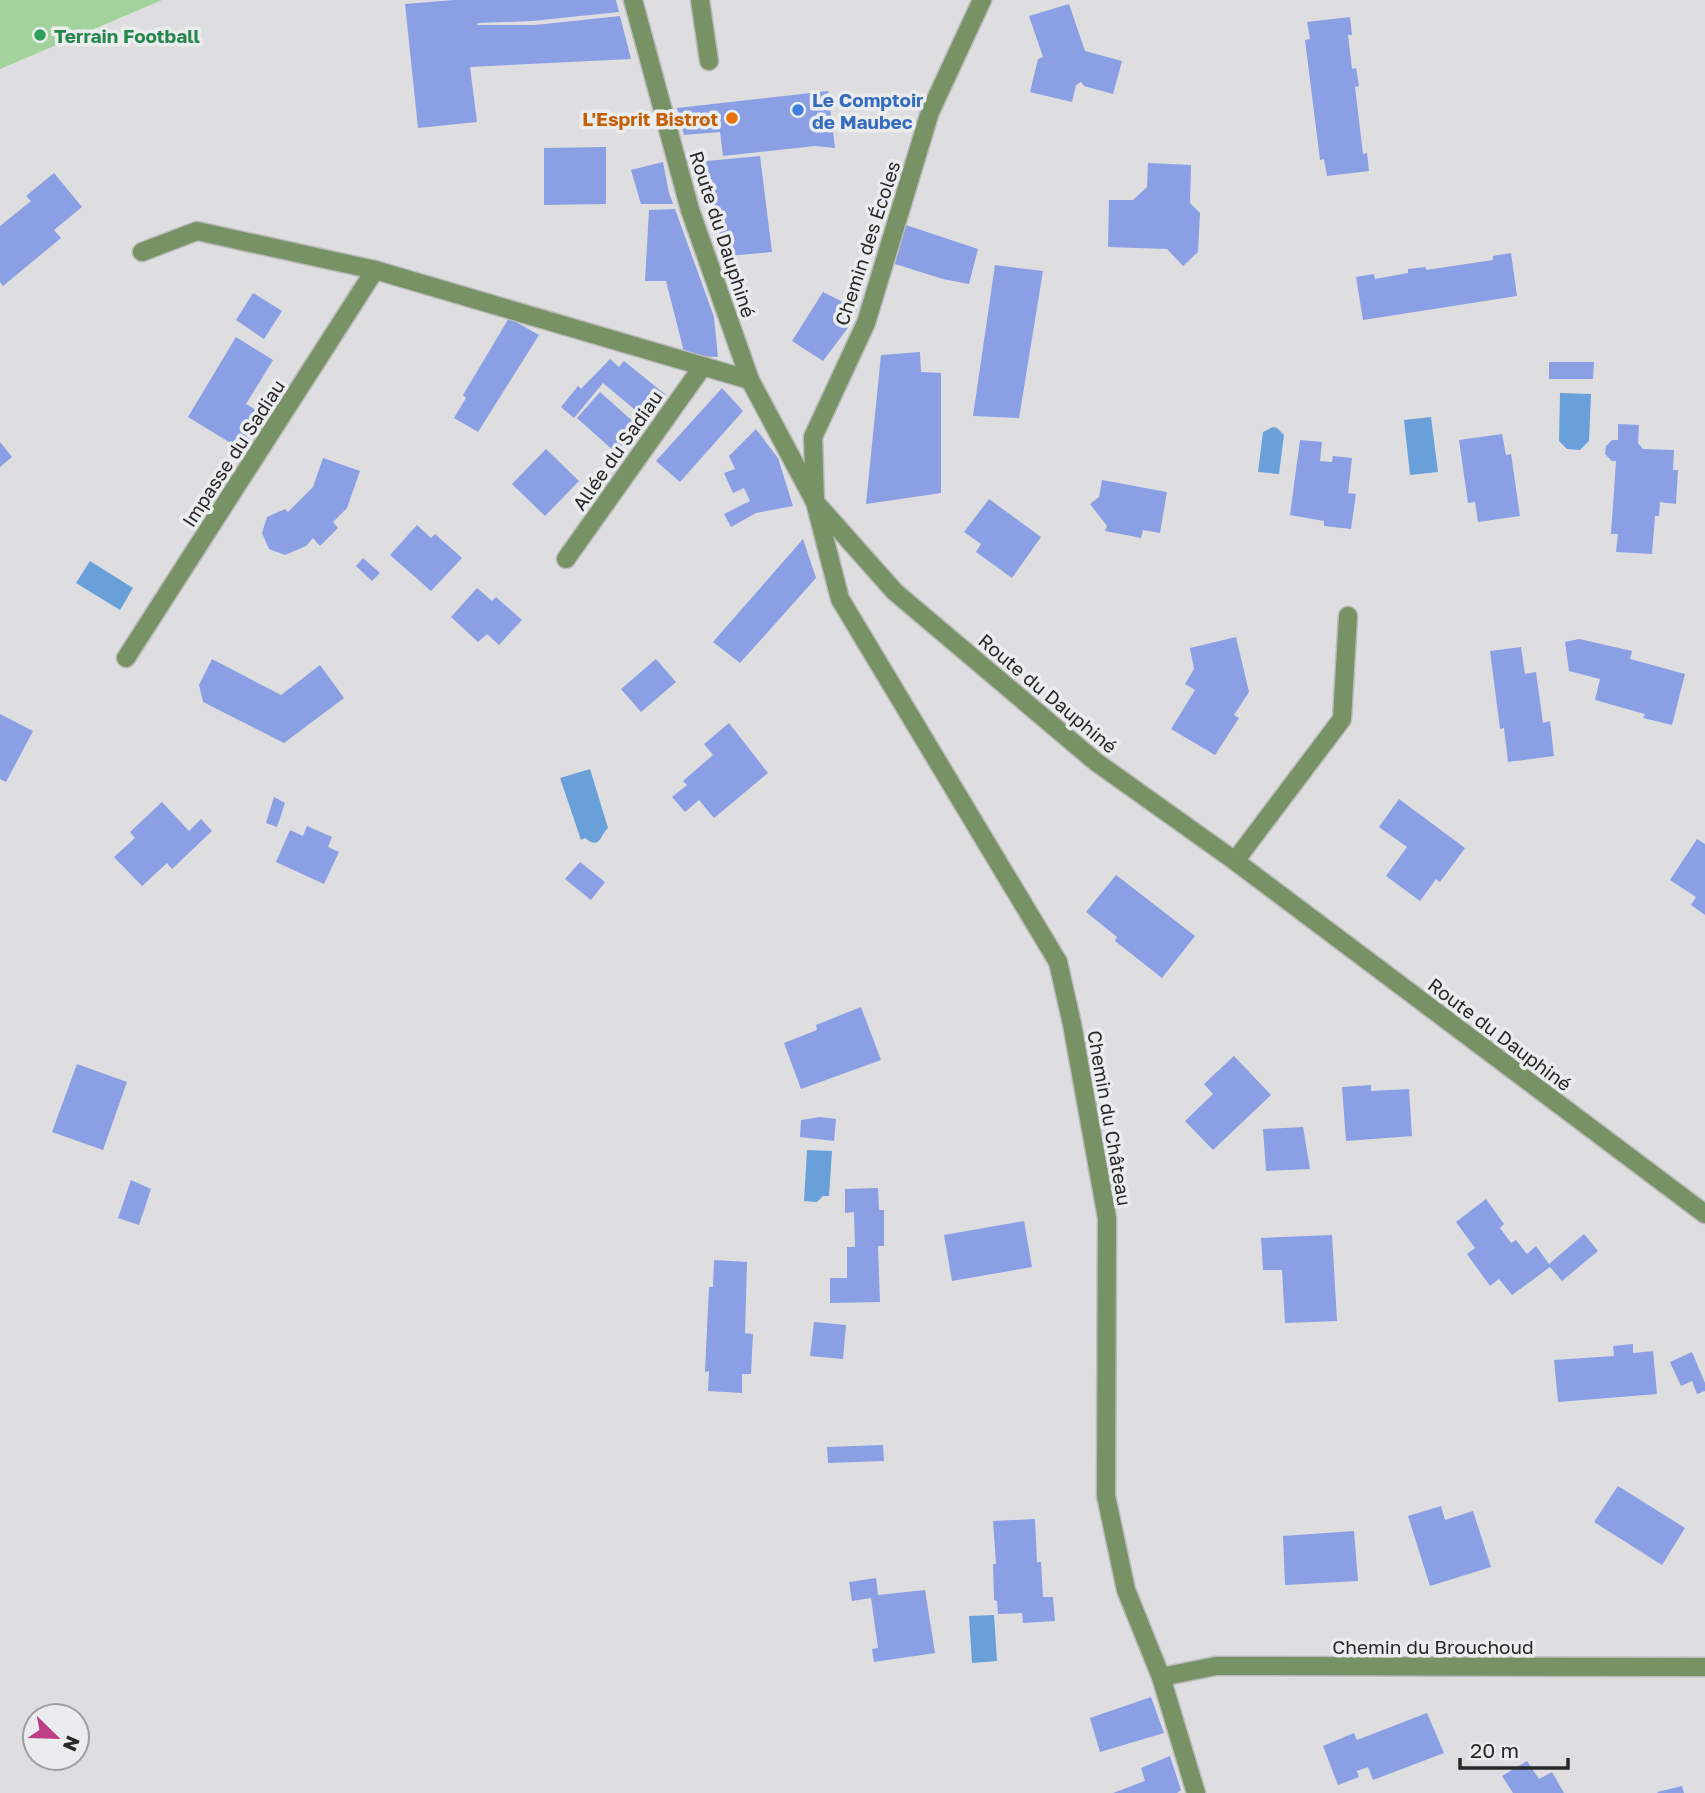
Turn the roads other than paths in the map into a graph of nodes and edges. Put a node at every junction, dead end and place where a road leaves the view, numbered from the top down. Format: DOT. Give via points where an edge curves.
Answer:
graph roads {
  1 [pos="633,0"];
  2 [pos="700,0"];
  3 [pos="982,0"];
  4 [pos="709,61"];
  5 [pos="142,252"];
  6 [pos="375,270"];
  7 [pos="703,366"];
  8 [pos="750,380"];
  9 [pos="815,502"];
  10 [pos="566,559"];
  11 [pos="1348,616"];
  12 [pos="126,658"];
  13 [pos="1235,861"];
  14 [pos="1705,1214"];
  15 [pos="1705,1667"];
  16 [pos="1161,1677"];
  17 [pos="1196,1793"];
  1 -- 8 [label="street, Route du Dauphiné" via="690,210"];
  2 -- 4 [label="street"];
  3 -- 9 [label="street, Chemin des Écoles" via="930,112 866,323 813,437"];
  5 -- 6 [label="street" via="197,231"];
  6 -- 7 [label="street"];
  6 -- 12 [label="street, Impasse du Sadiau"];
  7 -- 8 [label="street"];
  7 -- 10 [label="street, Allée du Sadiau"];
  8 -- 9 [label="street, Route du Dauphiné"];
  9 -- 13 [label="street, Route du Dauphiné" via="895,592 1096,762"];
  9 -- 16 [label="street, Chemin du Château" via="839,599 1058,962 1107,1218 1106,1496 1126,1590"];
  11 -- 13 [label="street" via="1342,719"];
  13 -- 14 [label="street, Route du Dauphiné"];
  15 -- 16 [label="street, Chemin du Brouchoud" via="1216,1667"];
  16 -- 17 [label="street, Chemin du Château"];
}
